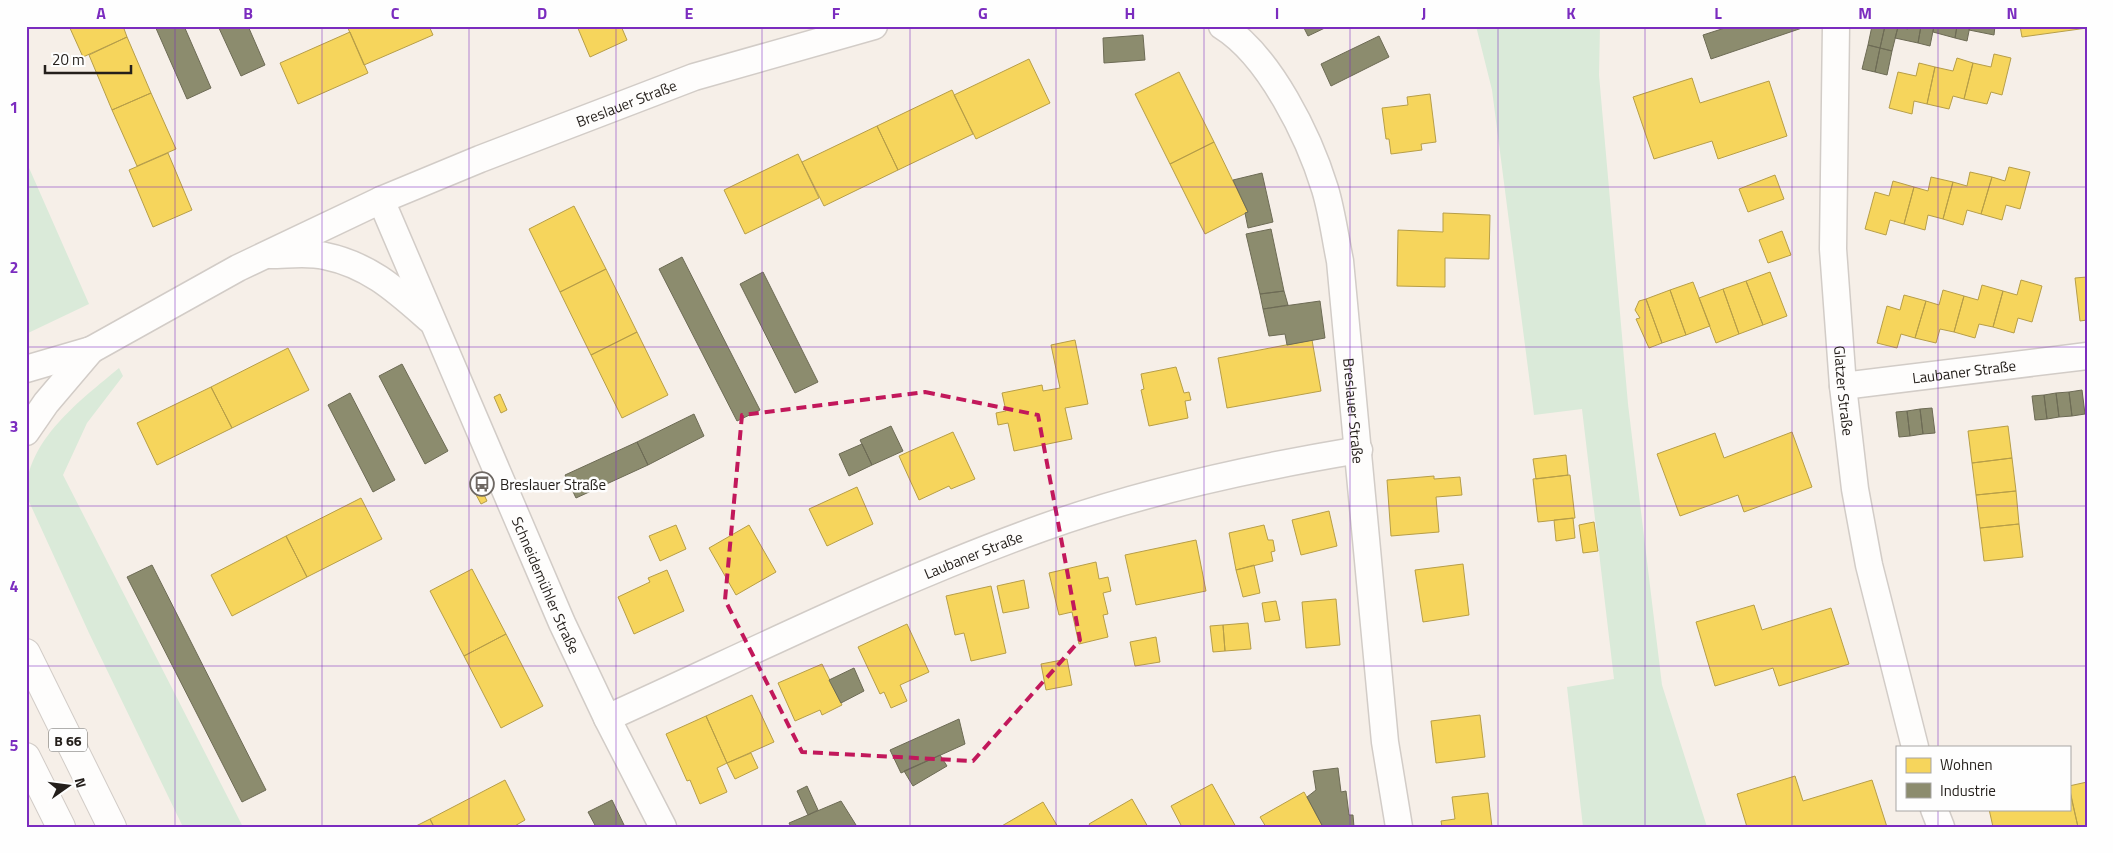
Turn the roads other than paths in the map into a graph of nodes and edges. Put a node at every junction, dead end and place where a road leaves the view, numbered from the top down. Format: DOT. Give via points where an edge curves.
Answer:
graph roads {
  1 [pos="874,26"];
  2 [pos="1222,26"];
  3 [pos="1836,26"];
  4 [pos="381,200"];
  5 [pos="266,255"];
  6 [pos="435,325"];
  7 [pos="91,350"];
  8 [pos="2087,356"];
  9 [pos="28,368"];
  10 [pos="1843,386"];
  11 [pos="36,410"];
  12 [pos="26,432"];
  13 [pos="1359,450"];
  14 [pos="26,653"];
  15 [pos="607,718"];
  16 [pos="1915,746"];
  17 [pos="26,757"];
  18 [pos="1934,810"];
  19 [pos="61,827"];
  20 [pos="112,827"];
  21 [pos="663,827"];
  22 [pos="1399,827"];
  23 [pos="1941,827"];
  1 -- 4 [label="street, Breslauer Straße" via="694,77"];
  2 -- 13 [label="street, Breslauer Straße" via="1268,71 1296,120 1325,189 1340,261"];
  3 -- 10 [label="street, Glatzer Straße" via="1834,249"];
  4 -- 5 [label="street, Breslauer Straße"];
  4 -- 6 [label="street, Schneidemühler Straße"];
  5 -- 6 [label="street" via="323,255 352,264 381,278"];
  5 -- 7 [label="street, Breslauer Straße"];
  6 -- 15 [label="street, Schneidemühler Straße" via="558,614"];
  7 -- 9 [label="street, Breslauer Straße"];
  7 -- 11 [label="street, Breslauer Straße"];
  8 -- 10 [label="street, Laubaner Straße"];
  10 -- 16 [label="street, Glatzer Straße" via="1855,489 1869,565"];
  11 -- 12 [label="street, Breslauer Straße"];
  13 -- 15 [label="street, Laubaner Straße" via="1290,461 1187,484 1042,528 920,576"];
  13 -- 22 [label="street, Breslauer Straße" via="1385,742"];
  14 -- 20 [label="main road, B 66"];
  15 -- 21 [label="street, Schneidemühler Straße"];
  17 -- 19 [label="main road"];
  18 -- 23 [label="street"];
}
